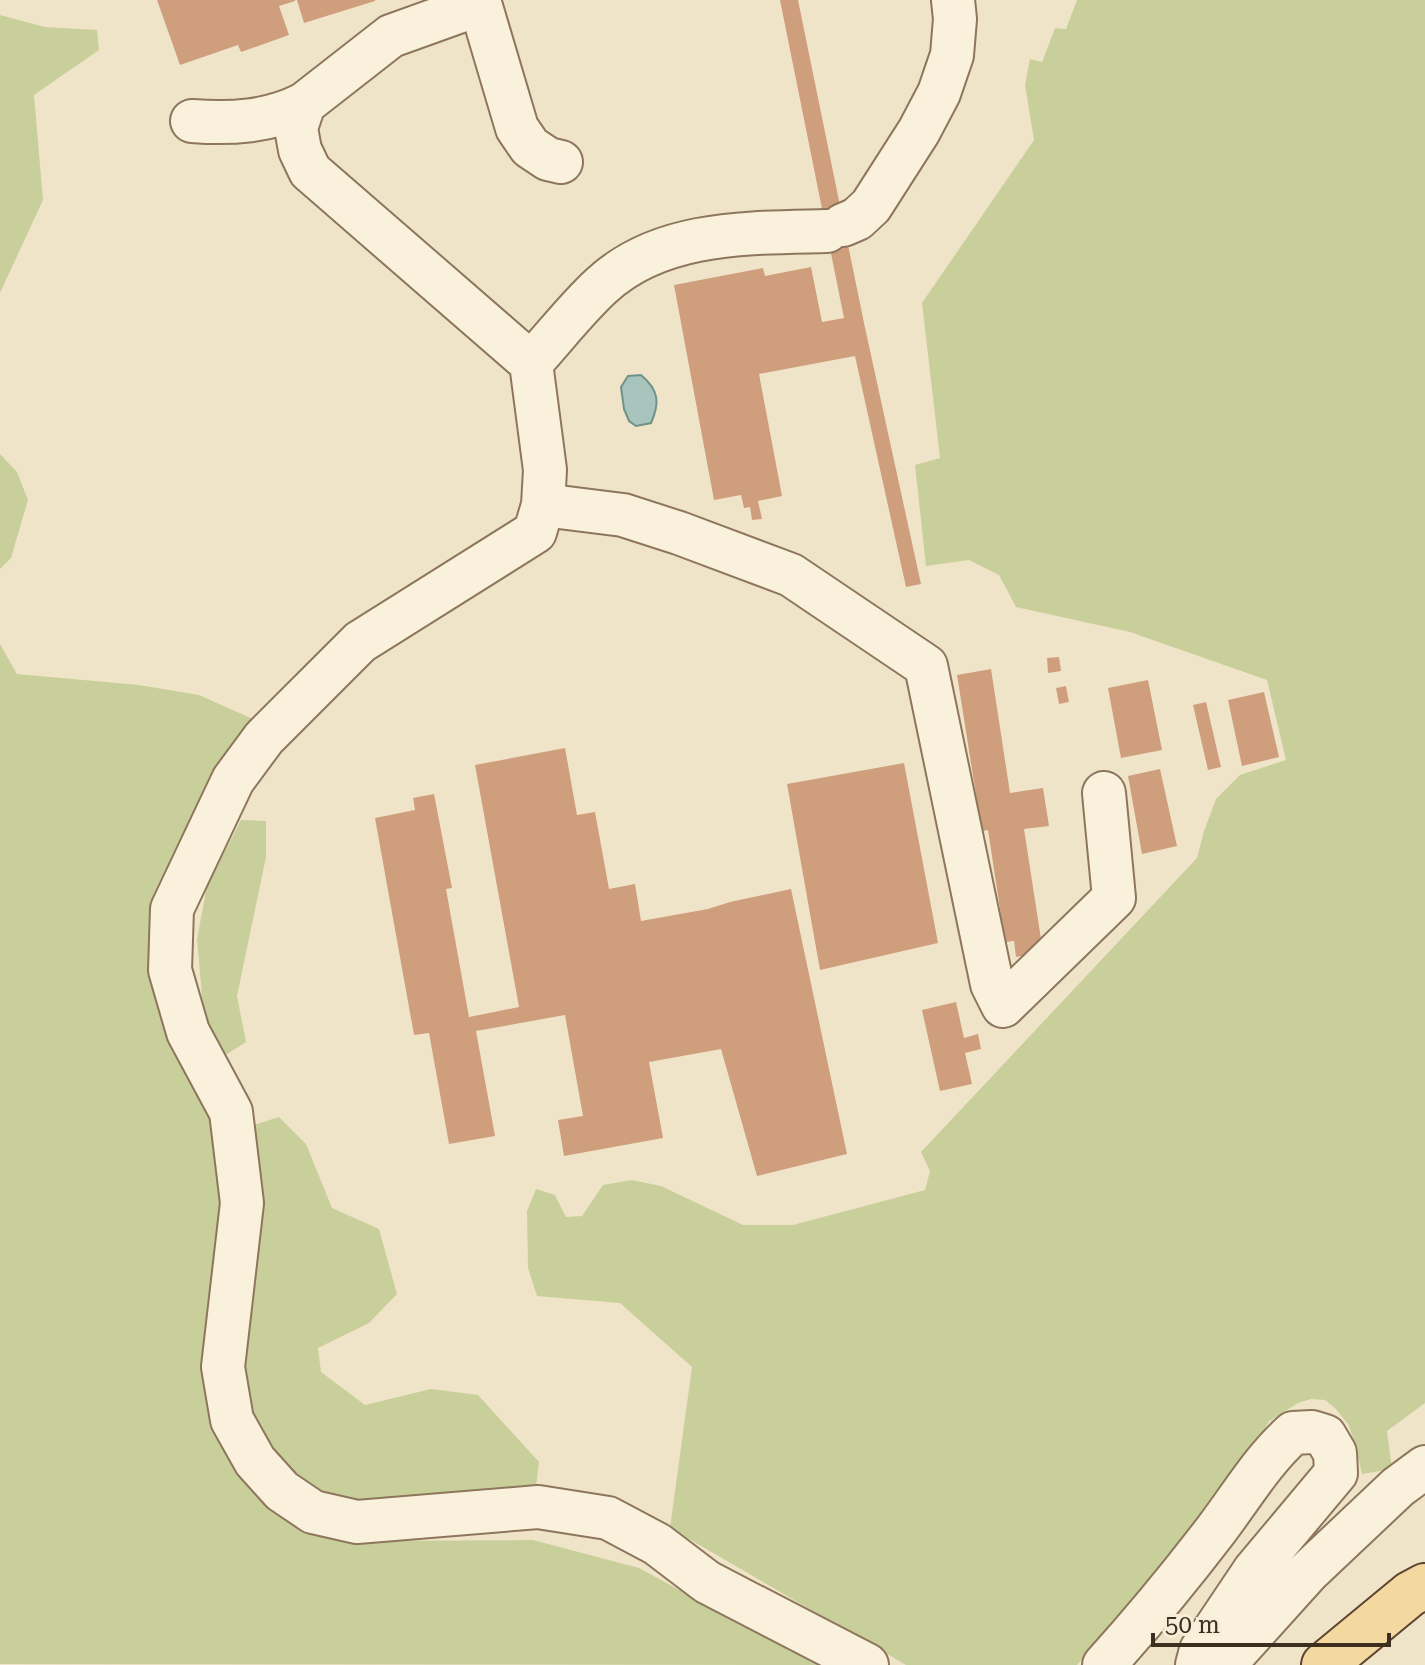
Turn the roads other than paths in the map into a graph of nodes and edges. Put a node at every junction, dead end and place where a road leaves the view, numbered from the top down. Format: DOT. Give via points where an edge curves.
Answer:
graph roads {
  1 [pos="953,0"];
  2 [pos="479,2"];
  3 [pos="304,104"];
  4 [pos="192,121"];
  5 [pos="561,162"];
  6 [pos="531,363"];
  7 [pos="543,505"];
  8 [pos="1104,793"];
  9 [pos="1425,1467"];
  10 [pos="1425,1586"];
  11 [pos="867,1665"];
  12 [pos="1104,1665"];
  13 [pos="1197,1665"];
  14 [pos="1224,1665"];
  15 [pos="1324,1665"];
  1 -- 6 [label="street" via="952,55 939,93 871,206 857,219 835,228 718,236 653,253 601,286"];
  2 -- 3 [label="street" via="391,36"];
  2 -- 5 [label="street" via="517,128 530,147"];
  3 -- 4 [label="street" via="251,120"];
  3 -- 6 [label="street" via="296,128 310,171"];
  6 -- 7 [label="street" via="545,470"];
  7 -- 8 [label="street" via="623,515 791,575 926,666 992,984 1003,1006 1114,898"];
  7 -- 11 [label="street" via="535,532 360,642 264,738 233,780 172,909 170,970 188,1032 231,1112 242,1203 223,1367 232,1420 255,1461 282,1491 313,1512 357,1522 538,1507 608,1518 657,1544 707,1582"];
  9 -- 14 [label="street" via="1308,1572"];
  10 -- 15 [label="main road"];
  12 -- 13 [label="street" via="1216,1530 1275,1448 1293,1433 1325,1436 1335,1453 1336,1473 1254,1571 1201,1650"];
}
